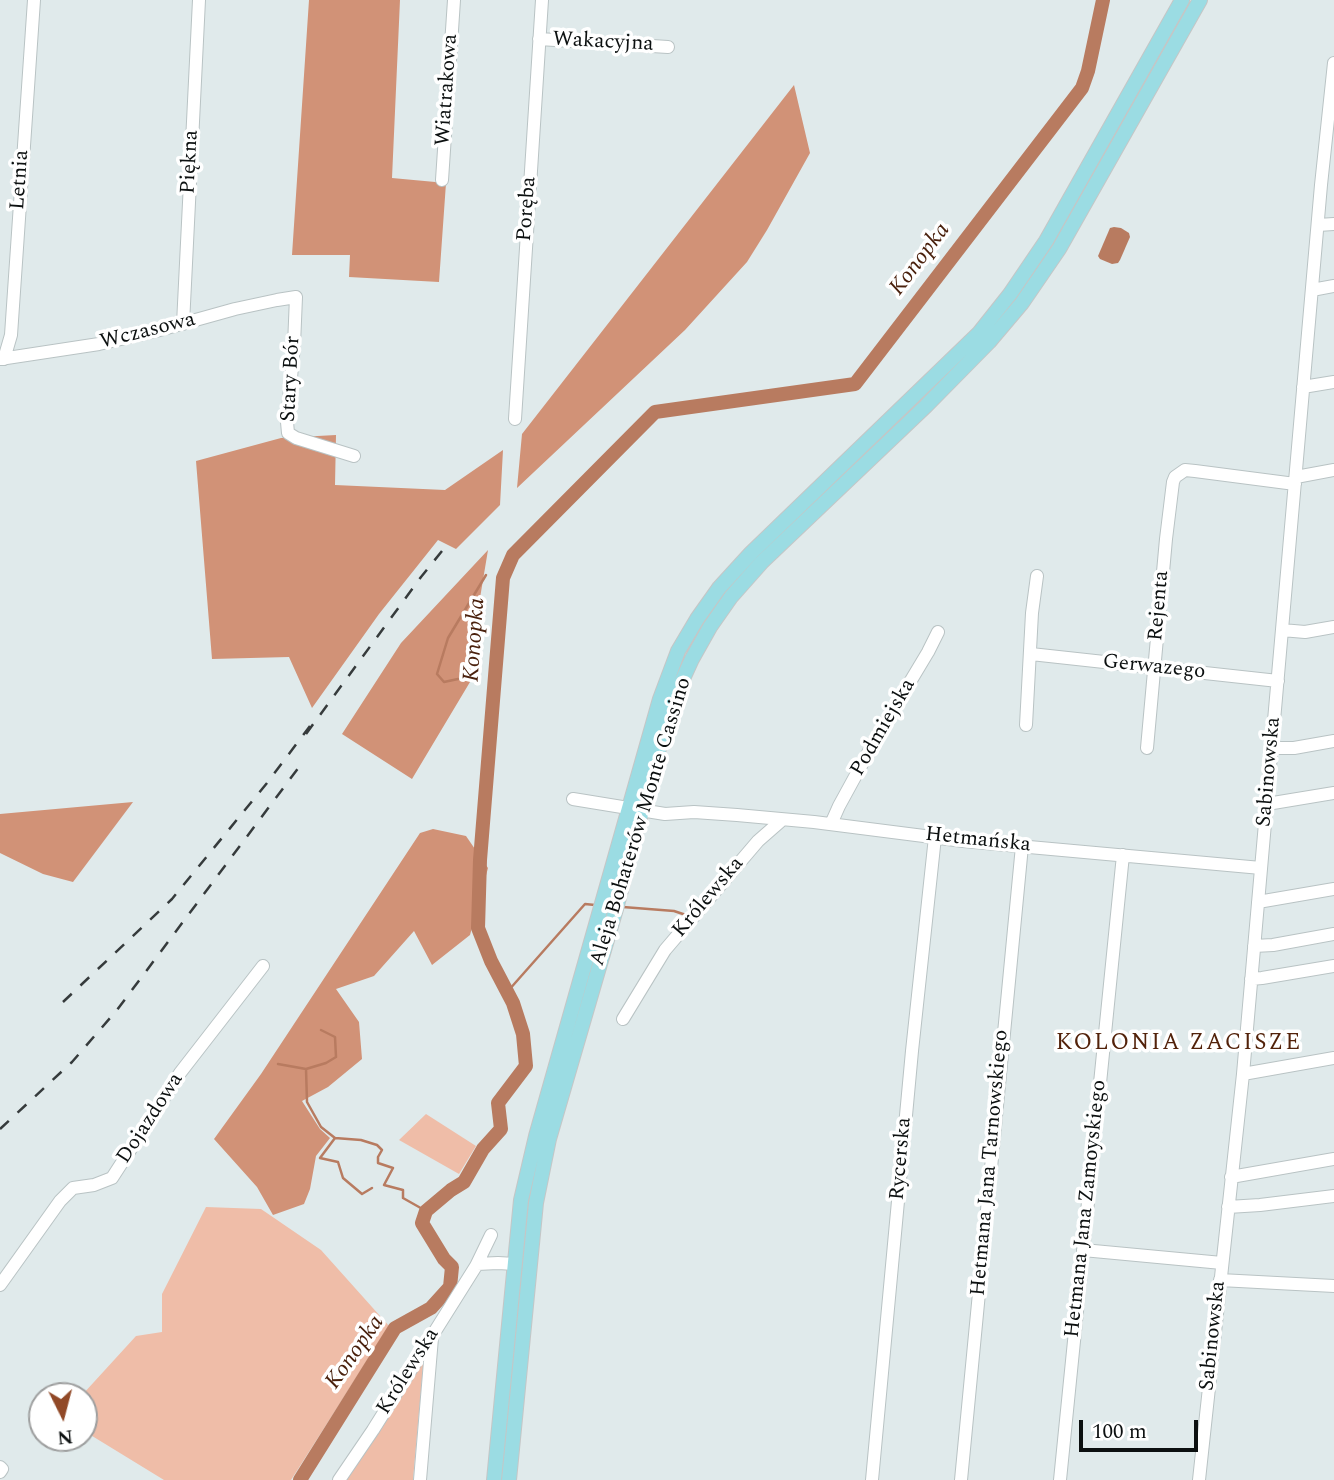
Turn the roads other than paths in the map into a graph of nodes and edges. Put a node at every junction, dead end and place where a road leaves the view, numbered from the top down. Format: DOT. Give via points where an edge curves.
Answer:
graph roads {
  1 [pos="34,0"];
  2 [pos="199,0"];
  3 [pos="454,0"];
  4 [pos="542,0"];
  5 [pos="1182,0"];
  6 [pos="1199,0"];
  7 [pos="539,39"];
  8 [pos="668,47"];
  9 [pos="1334,63"];
  10 [pos="442,180"];
  11 [pos="1334,224"];
  12 [pos="1318,225"];
  13 [pos="1334,286"];
  14 [pos="1312,290"];
  15 [pos="296,297"];
  16 [pos="183,324"];
  17 [pos="2,359"];
  18 [pos="1334,382"];
  19 [pos="1303,387"];
  20 [pos="515,419"];
  21 [pos="354,456"];
  22 [pos="1334,470"];
  23 [pos="1295,480"];
  24 [pos="1037,576"];
  25 [pos="1334,627"];
  26 [pos="1282,630"];
  27 [pos="938,632"];
  28 [pos="1031,654"];
  29 [pos="1154,668"];
  30 [pos="1278,681"];
  31 [pos="1026,725"];
  32 [pos="1334,741"];
  33 [pos="1147,748"];
  34 [pos="1272,748"];
  35 [pos="1334,793"];
  36 [pos="1267,804"];
  37 [pos="636,805"];
  38 [pos="782,820"];
  39 [pos="831,824"];
  40 [pos="935,837"];
  41 [pos="1022,846"];
  42 [pos="1123,855"];
  43 [pos="1261,868"];
  44 [pos="1334,889"];
  45 [pos="1258,902"];
  46 [pos="1334,934"];
  47 [pos="1255,946"];
  48 [pos="263,966"];
  49 [pos="1334,966"];
  50 [pos="1251,979"];
  51 [pos="623,1019"];
  52 [pos="1334,1058"];
  53 [pos="1243,1074"];
  54 [pos="1334,1160"];
  55 [pos="1231,1177"];
  56 [pos="1334,1196"];
  57 [pos="1228,1207"];
  58 [pos="491,1235"];
  59 [pos="1083,1250"];
  60 [pos="1222,1263"];
  61 [pos="477,1264"];
  62 [pos="515,1264"];
  63 [pos="1220,1280"];
  64 [pos="0,1285"];
  65 [pos="1334,1286"];
  66 [pos="432,1335"];
  67 [pos="340,1480"];
  68 [pos="420,1480"];
  69 [pos="494,1480"];
  70 [pos="509,1480"];
  71 [pos="872,1480"];
  72 [pos="961,1480"];
  73 [pos="1060,1480"];
  74 [pos="1199,1480"];
  1 -- 17 [label="street, Letnia" via="11,335"];
  2 -- 16 [label="street, Piękna"];
  3 -- 10 [label="street, Wiatrakowa"];
  4 -- 7 [label="street, Poręba"];
  5 -- 37 [label="main road, Aleja Bohaterów Monte Cassino" via="1010,294 979,333 751,553 697,619 678,651 660,699"];
  6 -- 37 [label="main road, Aleja Bohaterów Monte Cassino" via="1059,249 1022,303 926,406 762,562 710,627 676,694"];
  7 -- 8 [label="street, Wakacyjna"];
  7 -- 20 [label="street, Poręba"];
  9 -- 12 [label="street, Sabinowska"];
  11 -- 12 [label="street"];
  12 -- 14 [label="street, Sabinowska"];
  13 -- 14 [label="street"];
  14 -- 19 [label="street, Sabinowska"];
  15 -- 16 [label="street, Wczasowa"];
  15 -- 21 [label="street, Stary Bór" via="288,433"];
  16 -- 17 [label="street, Wczasowa" via="99,344"];
  18 -- 19 [label="street"];
  19 -- 23 [label="street, Sabinowska"];
  22 -- 23 [label="street"];
  23 -- 26 [label="street, Sabinowska"];
  23 -- 29 [label="street, Rejenta" via="1179,473 1173,482"];
  24 -- 28 [label="street"];
  25 -- 26 [label="street"];
  26 -- 30 [label="street, Sabinowska"];
  27 -- 39 [label="street, Podmiejska"];
  28 -- 29 [label="street, Gerwazego"];
  28 -- 31 [label="street"];
  29 -- 30 [label="street, Gerwazego"];
  29 -- 33 [label="street, Rejenta"];
  30 -- 34 [label="street, Sabinowska"];
  32 -- 34 [label="street"];
  34 -- 36 [label="street, Sabinowska"];
  35 -- 36 [label="street"];
  36 -- 43 [label="street, Sabinowska"];
  37 -- 38 [label="street, Hetmańska" via="665,814"];
  37 -- 62 [label="main road, Aleja Bohaterów Monte Cassino" via="600,907 536,1136 521,1200"];
  37 -- 70 [label="main road, Aleja Bohaterów Monte Cassino" via="616,906 549,1139 536,1203"];
  38 -- 39 [label="street, Hetmańska"];
  38 -- 51 [label="street, Królewska" via="758,841 665,950"];
  39 -- 40 [label="street, Hetmańska"];
  40 -- 41 [label="street, Hetmańska"];
  40 -- 71 [label="street, Rycerska"];
  41 -- 42 [label="street, Hetmańska"];
  41 -- 72 [label="street, Hetmana Jana Tarnowskiego"];
  42 -- 43 [label="street, Hetmańska"];
  42 -- 59 [label="street, Hetmana Jana Zamoyskiego"];
  43 -- 45 [label="street, Sabinowska"];
  44 -- 45 [label="street"];
  45 -- 47 [label="street, Sabinowska"];
  46 -- 47 [label="street"];
  47 -- 50 [label="street, Sabinowska"];
  48 -- 64 [label="street, Dojazdowa" via="180,1073 112,1178 74,1188 66,1195"];
  49 -- 50 [label="street"];
  50 -- 53 [label="street, Sabinowska"];
  52 -- 53 [label="street"];
  53 -- 55 [label="street, Sabinowska"];
  54 -- 55 [label="street"];
  55 -- 57 [label="street, Sabinowska"];
  56 -- 57 [label="street"];
  57 -- 60 [label="street, Sabinowska"];
  58 -- 61 [label="street, Królewska"];
  59 -- 60 [label="street"];
  59 -- 73 [label="street, Hetmana Jana Zamoyskiego"];
  60 -- 63 [label="street, Sabinowska"];
  61 -- 62 [label="street"];
  61 -- 66 [label="street, Królewska"];
  62 -- 69 [label="main road, Aleja Bohaterów Monte Cassino"];
  63 -- 65 [label="street"];
  63 -- 74 [label="street, Sabinowska"];
  66 -- 67 [label="street, Królewska"];
  66 -- 68 [label="street"];
}
